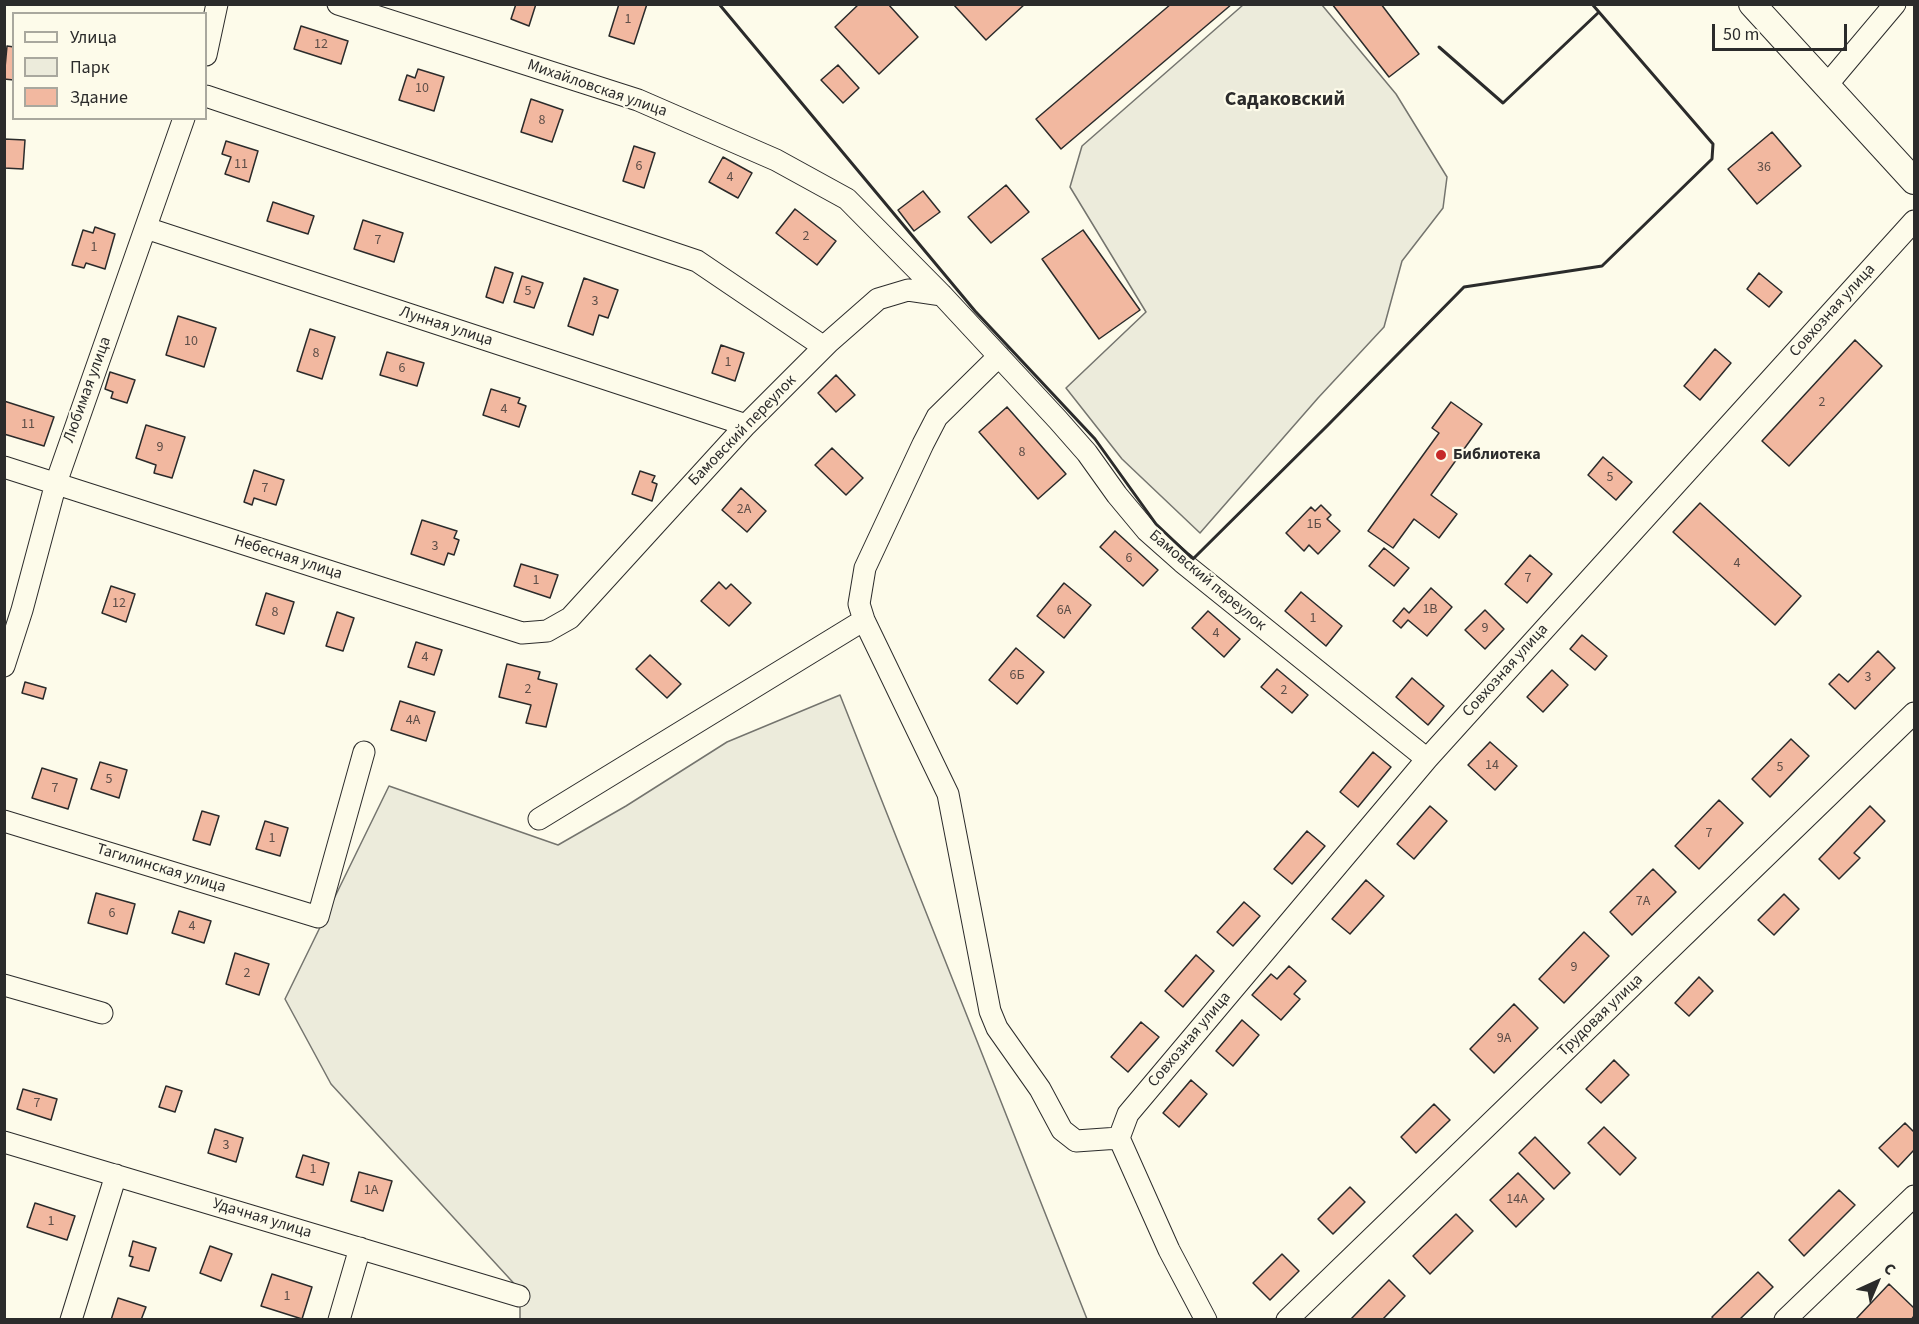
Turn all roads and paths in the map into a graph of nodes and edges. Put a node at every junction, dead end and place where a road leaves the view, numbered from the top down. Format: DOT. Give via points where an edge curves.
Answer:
graph roads {
  1 [pos="217,4"];
  2 [pos="338,4"];
  3 [pos="1752,4"];
  4 [pos="1896,4"];
  5 [pos="207,50"];
  6 [pos="1826,86"];
  7 [pos="207,96"];
  8 [pos="183,120"];
  9 [pos="1914,181"];
  10 [pos="847,199"];
  11 [pos="1914,221"];
  12 [pos="146,228"];
  13 [pos="942,295"];
  14 [pos="824,347"];
  15 [pos="999,356"];
  16 [pos="746,425"];
  17 [pos="4,467"];
  18 [pos="56,483"];
  19 [pos="570,618"];
  20 [pos="864,620"];
  21 [pos="4,666"];
  22 [pos="1914,713"];
  23 [pos="364,752"];
  24 [pos="1427,759"];
  25 [pos="539,819"];
  26 [pos="4,821"];
  27 [pos="4,985"];
  28 [pos="102,1013"];
  29 [pos="1119,1138"];
  30 [pos="4,1142"];
  31 [pos="116,1175"];
  32 [pos="1914,1196"];
  33 [pos="360,1248"];
  34 [pos="519,1296"];
  35 [pos="71,1320"];
  36 [pos="339,1320"];
  37 [pos="1206,1320"];
  38 [pos="1287,1320"];
  39 [pos="1785,1320"];
  1 -- 5 [label="street"];
  2 -- 10 [label="street, Михайловская улица" via="638,100 776,160"];
  3 -- 6 [label="main road"];
  4 -- 6 [label="street"];
  6 -- 9 [label="main road"];
  7 -- 14 [label="street" via="697,261"];
  8 -- 12 [label="street, Любимая улица"];
  10 -- 13 [label="street, Бамовский переулок"];
  11 -- 24 [label="street, Совхозная улица"];
  12 -- 16 [label="street, Лунная улица"];
  12 -- 18 [label="street, Любимая улица"];
  13 -- 14 [label="street, Бамовский переулок" via="908,290 878,299"];
  13 -- 15 [label="street, Бамовский переулок"];
  14 -- 16 [label="street, Бамовский переулок"];
  15 -- 20 [label="street" via="938,417 922,444 865,568 859,603"];
  15 -- 24 [label="street, Бамовский переулок" via="1087,453 1147,531"];
  16 -- 19 [label="street, Бамовский переулок"];
  17 -- 18 [label="street, Небесная улица"];
  18 -- 19 [label="street, Небесная улица" via="522,633 547,631"];
  18 -- 21 [label="street, Любимая улица"];
  20 -- 25 [label="street"];
  20 -- 29 [label="street" via="948,794 990,1011 997,1028 1040,1089 1062,1130 1076,1141"];
  22 -- 38 [label="street, Трудовая улица"];
  23 -- 26 [label="street, Тагилинская улица" via="318,917"];
  24 -- 29 [label="street, Совхозная улица" via="1128,1114"];
  27 -- 28 [label="street"];
  29 -- 37 [label="street" via="1169,1250"];
  30 -- 31 [label="street, Удачная улица"];
  31 -- 33 [label="street, Удачная улица"];
  31 -- 35 [label="street"];
  32 -- 39 [label="street"];
  33 -- 34 [label="street, Удачная улица"];
  33 -- 36 [label="street"];
}
